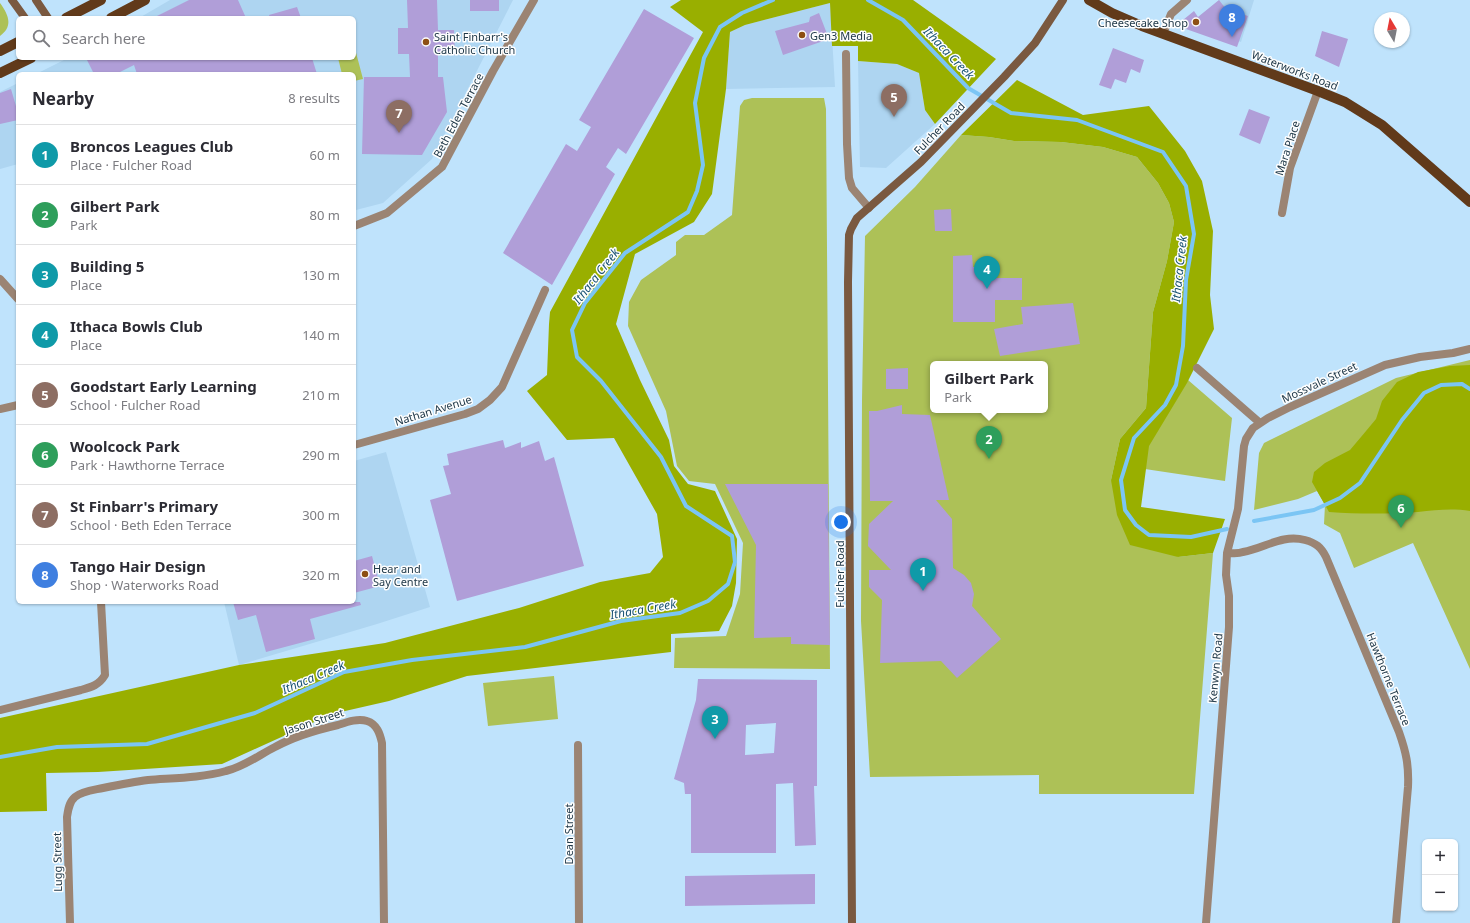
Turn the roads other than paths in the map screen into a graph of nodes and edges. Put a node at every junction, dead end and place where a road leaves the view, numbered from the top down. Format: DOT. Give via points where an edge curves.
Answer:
graph roads {
  1 [pos="12,0"];
  2 [pos="36,0"];
  3 [pos="101,0"];
  4 [pos="145,0"];
  5 [pos="534,0"];
  6 [pos="1063,0"];
  7 [pos="1089,0"];
  8 [pos="1187,0"];
  9 [pos="24,16"];
  10 [pos="47,16"];
  11 [pos="70,16"];
  12 [pos="115,16"];
  13 [pos="1163,34"];
  14 [pos="16,43"];
  15 [pos="0,51"];
  16 [pos="846,54"];
  17 [pos="27,60"];
  18 [pos="0,73"];
  19 [pos="1318,91"];
  20 [pos="1470,202"];
  21 [pos="869,208"];
  22 [pos="1282,212"];
  23 [pos="356,225"];
  24 [pos="0,279"];
  25 [pos="545,290"];
  26 [pos="16,297"];
  27 [pos="1470,349"];
  28 [pos="1197,368"];
  29 [pos="16,405"];
  30 [pos="0,409"];
  31 [pos="1260,423"];
  32 [pos="356,445"];
  33 [pos="1227,553"];
  34 [pos="101,604"];
  35 [pos="0,710"];
  36 [pos="578,745"];
  37 [pos="72,801"];
  38 [pos="70,923"];
  39 [pos="384,923"];
  40 [pos="579,923"];
  41 [pos="852,923"];
  42 [pos="1206,923"];
  43 [pos="1396,923"];
  1 -- 9 [label="street"];
  2 -- 10 [label="street"];
  3 -- 11 [label="main road"];
  4 -- 12 [label="main road"];
  5 -- 23 [label="street, Beth Eden Terrace" via="442,167 387,213"];
  6 -- 21 [label="street, Fulcher Road" via="1035,43 1004,77 921,162"];
  7 -- 13 [label="main road, Waterworks Road" via="1112,13"];
  8 -- 13 [label="street" via="1171,14"];
  13 -- 19 [label="main road, Waterworks Road"];
  14 -- 15 [label="main road"];
  16 -- 21 [label="street" via="848,178 852,188"];
  17 -- 18 [label="main road"];
  19 -- 20 [label="main road, Waterworks Road" via="1345,102 1382,125"];
  19 -- 22 [label="street, Mara Place" via="1290,168"];
  21 -- 41 [label="street, Fulcher Road" via="854,223 848,240"];
  24 -- 26 [label="street"];
  25 -- 32 [label="street, Nathan Avenue" via="502,387 490,400 465,414"];
  27 -- 31 [label="street, Mossvale Street" via="1385,365"];
  28 -- 31 [label="street"];
  29 -- 30 [label="street"];
  31 -- 33 [label="street, Kenwyn Road" via="1246,439 1238,510"];
  33 -- 42 [label="street, Kenwyn Road" via="1229,628"];
  33 -- 43 [label="street, Hawthorne Terrace" via="1241,553 1292,538 1314,543 1326,557 1406,752 1408,787"];
  34 -- 35 [label="street" via="105,675 101,682 93,687"];
  36 -- 40 [label="street, Dean Street"];
  37 -- 38 [label="street, Lugg Street" via="67,817"];
  37 -- 39 [label="street, Jason Street" via="83,793 108,787 228,771 276,746 314,731 353,721 368,721 375,726 382,742"];
}
